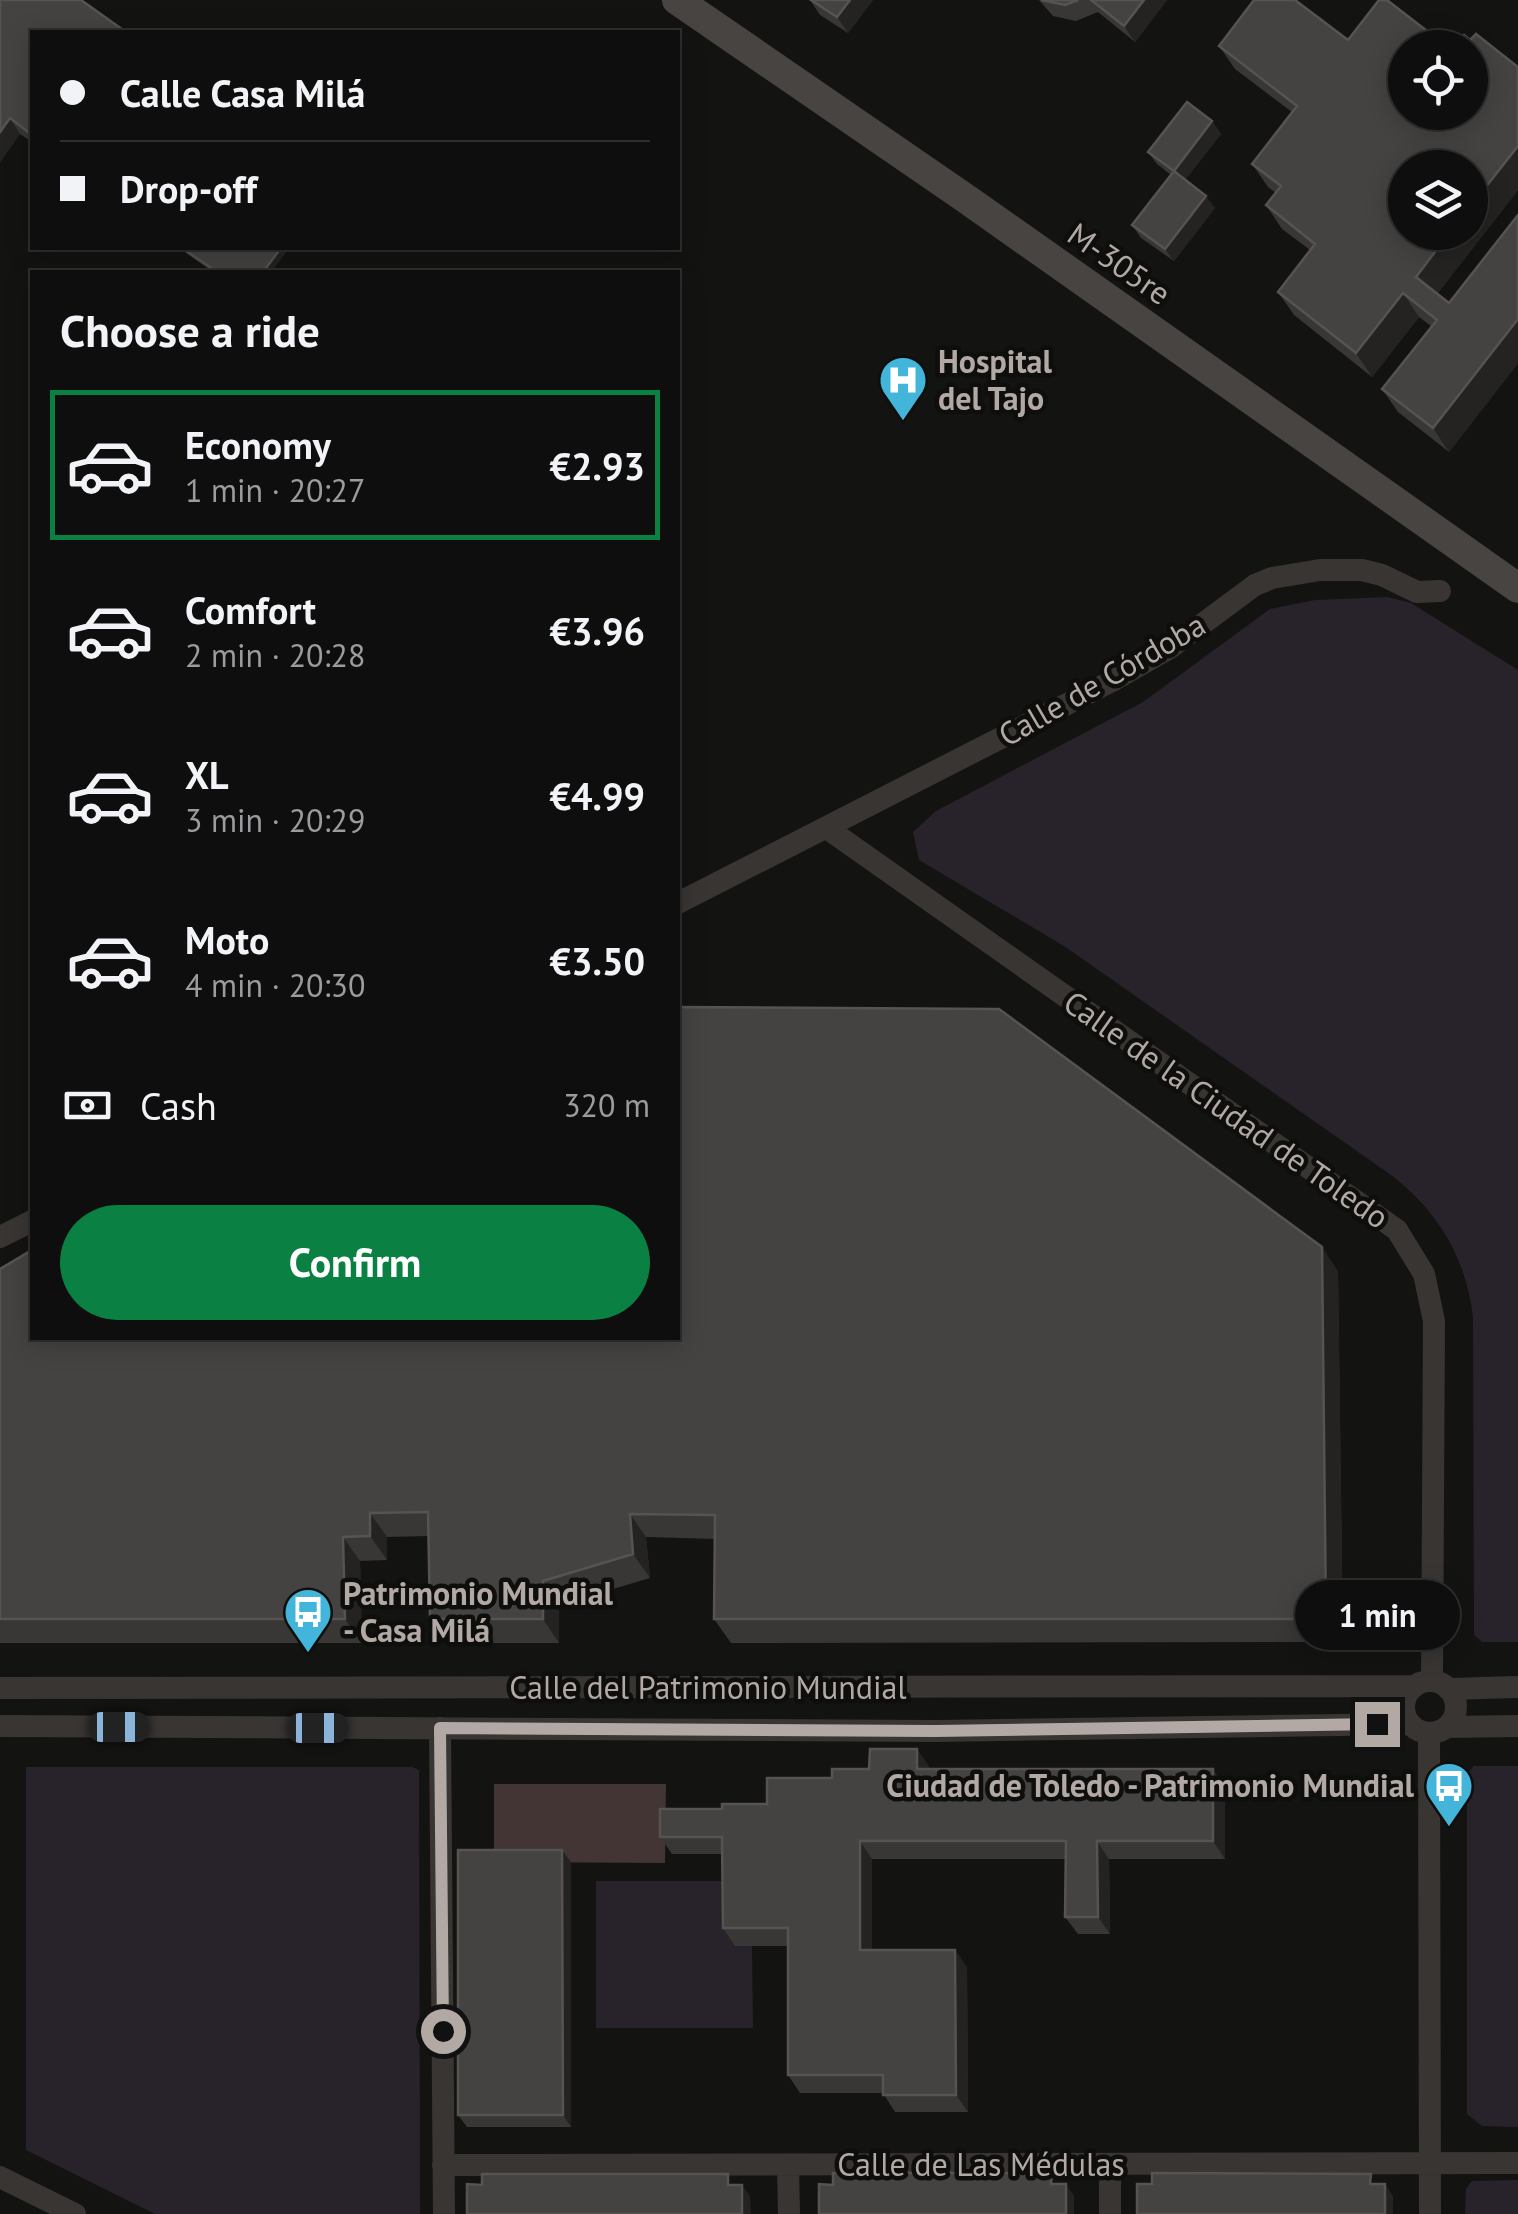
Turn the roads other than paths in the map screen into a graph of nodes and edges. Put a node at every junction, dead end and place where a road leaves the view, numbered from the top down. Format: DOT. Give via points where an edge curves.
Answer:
graph roads {
  1 [pos="677,0"];
  2 [pos="1518,588"];
  3 [pos="1440,592"];
  4 [pos="828,829"];
  5 [pos="680,902"];
  6 [pos="30,1221"];
  7 [pos="0,1236"];
  8 [pos="1432,1685"];
  9 [pos="1518,1687"];
  10 [pos="0,1688"];
  11 [pos="0,1726"];
  12 [pos="1518,1726"];
  13 [pos="440,1728"];
  14 [pos="1429,1728"];
  15 [pos="1430,2162"];
  16 [pos="1518,2163"];
  17 [pos="443,2165"];
  18 [pos="788,2165"];
  19 [pos="1110,2165"];
  20 [pos="0,2176"];
  21 [pos="75,2214"];
  22 [pos="444,2214"];
  23 [pos="788,2214"];
  24 [pos="1110,2214"];
  25 [pos="1430,2214"];
  1 -- 2 [label="main road, M-305re"];
  3 -- 4 [label="street, Calle de Córdoba" via="1417,592 1362,570 1272,578 1114,680"];
  4 -- 5 [label="street, Calle de Córdoba"];
  4 -- 8 [label="street, Calle de la Ciudad de Toledo" via="1396,1230 1424,1274 1434,1321"];
  6 -- 7 [label="street"];
  8 -- 9 [label="street, Calle del Patrimonio Mundial"];
  8 -- 10 [label="street, Calle del Patrimonio Mundial"];
  8 -- 14 [label="street" via="1456,1704 1456,1712"];
  8 -- 14 [label="street" via="1408,1692 1404,1708"];
  11 -- 13 [label="street, Calle del Patrimonio Mundial"];
  12 -- 14 [label="street, Calle del Patrimonio Mundial"];
  13 -- 14 [label="street, Calle del Patrimonio Mundial"];
  13 -- 17 [label="street"];
  14 -- 15 [label="street"];
  15 -- 16 [label="street, Calle de Las Médulas"];
  15 -- 19 [label="street, Calle de Las Médulas"];
  15 -- 25 [label="street"];
  17 -- 18 [label="street, Calle de Las Médulas"];
  17 -- 22 [label="street"];
  18 -- 19 [label="street, Calle de Las Médulas"];
  18 -- 23 [label="street"];
  19 -- 24 [label="street"];
  20 -- 21 [label="street"];
}
